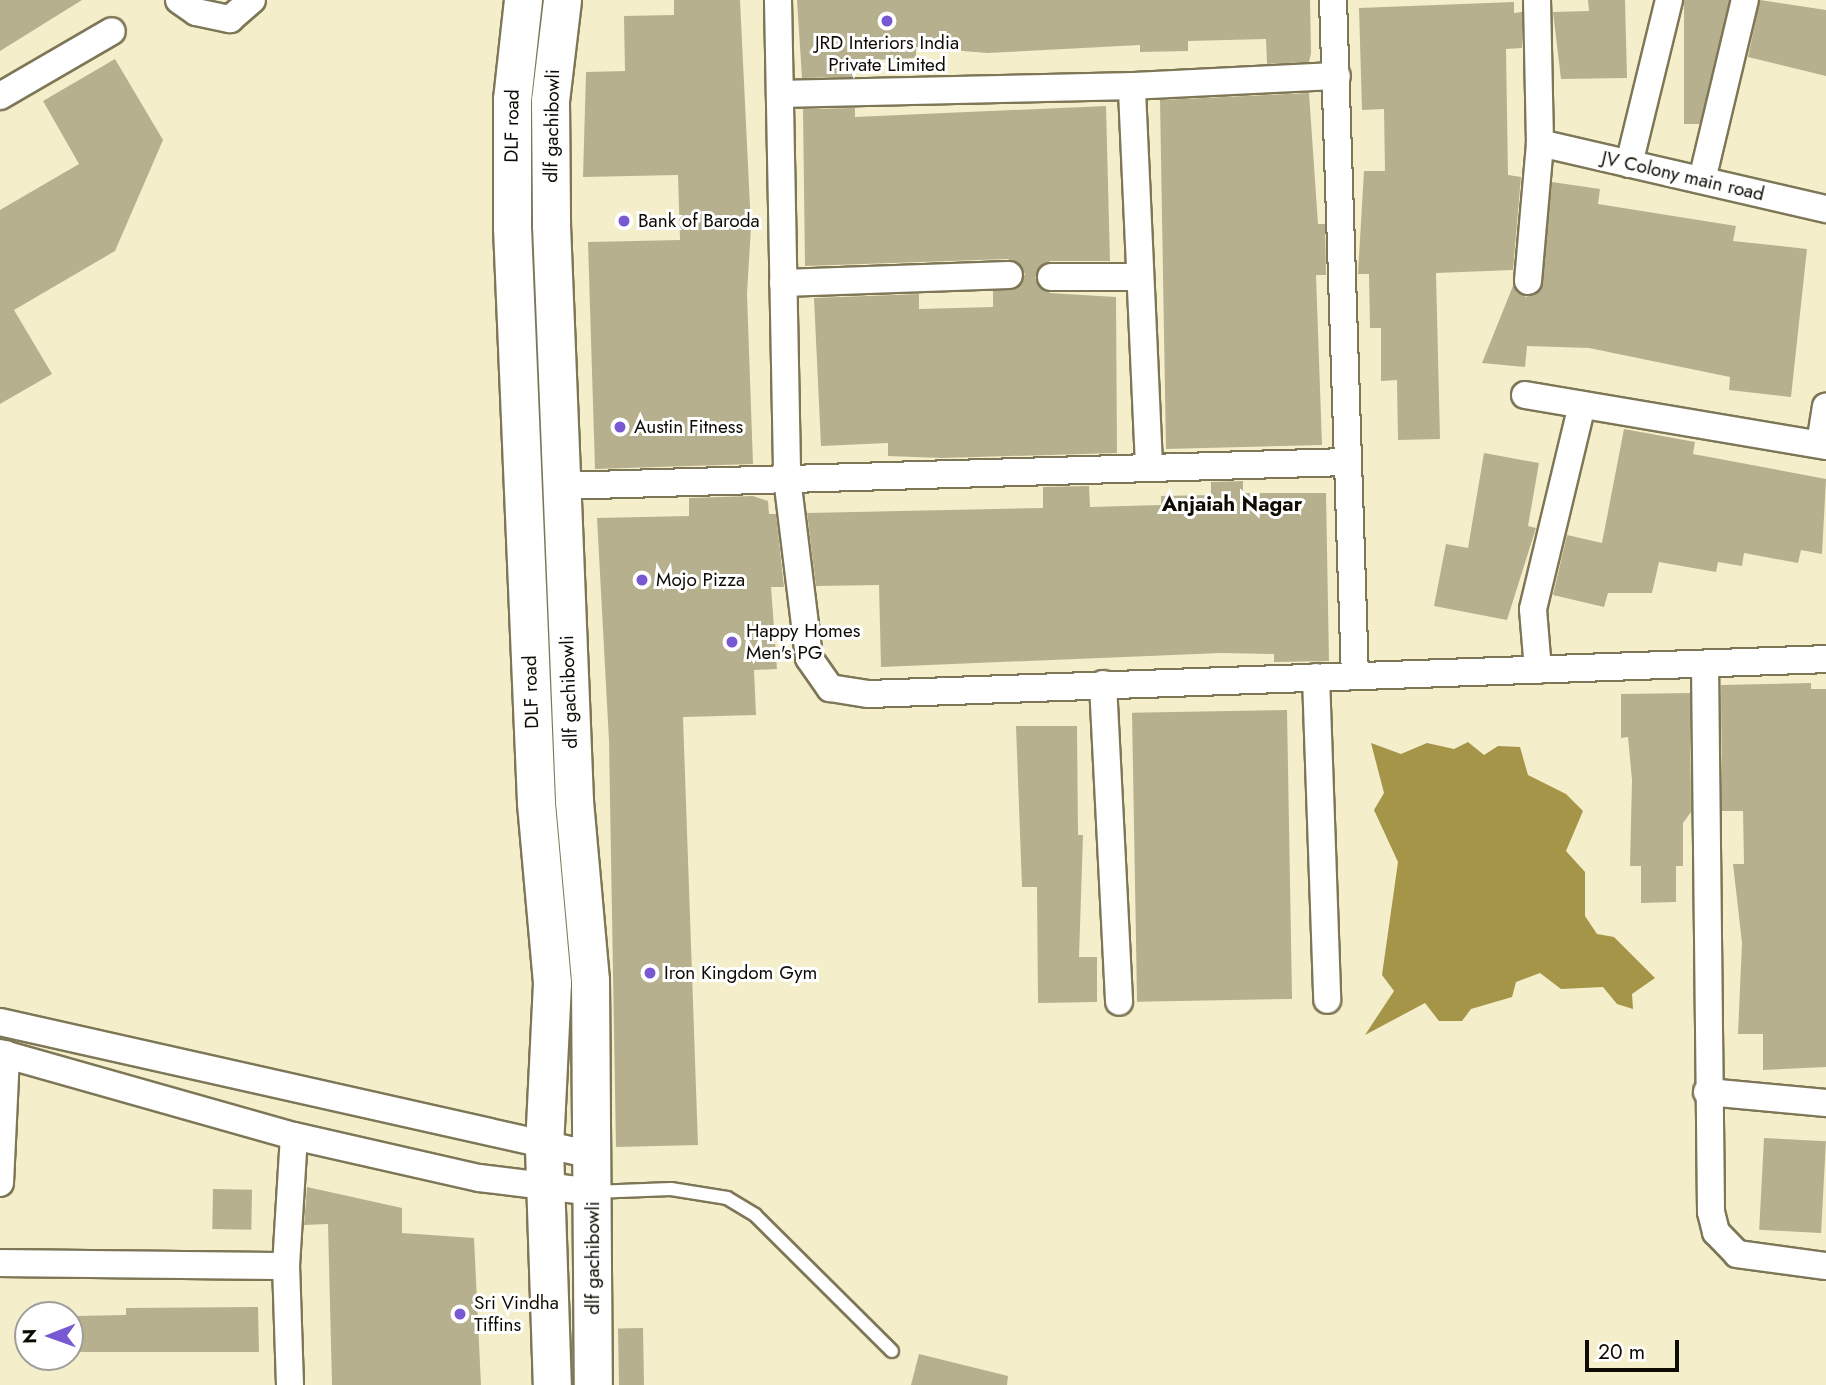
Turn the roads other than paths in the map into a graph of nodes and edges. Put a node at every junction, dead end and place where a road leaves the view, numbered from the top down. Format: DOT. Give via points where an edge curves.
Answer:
graph roads {
  1 [pos="179,0"];
  2 [pos="252,0"];
  3 [pos="523,0"];
  4 [pos="562,0"];
  5 [pos="778,0"];
  6 [pos="1333,0"];
  7 [pos="1537,0"];
  8 [pos="1669,0"];
  9 [pos="1745,0"];
  10 [pos="112,31"];
  11 [pos="1337,76"];
  12 [pos="1132,86"];
  13 [pos="780,94"];
  14 [pos="0,96"];
  15 [pos="1540,143"];
  16 [pos="1629,164"];
  17 [pos="1702,180"];
  18 [pos="1826,209"];
  19 [pos="1009,275"];
  20 [pos="1051,277"];
  21 [pos="1138,277"];
  22 [pos="1528,281"];
  23 [pos="783,283"];
  24 [pos="1525,396"];
  25 [pos="1583,405"];
  26 [pos="1826,406"];
  27 [pos="1823,445"];
  28 [pos="1347,462"];
  29 [pos="1149,465"];
  30 [pos="787,478"];
  31 [pos="561,486"];
  32 [pos="1826,659"];
  33 [pos="1705,664"];
  34 [pos="1538,670"];
  35 [pos="1355,676"];
  36 [pos="1316,677"];
  37 [pos="1103,684"];
  38 [pos="1327,1000"];
  39 [pos="1119,1002"];
  40 [pos="0,1022"];
  41 [pos="3,1054"];
  42 [pos="1707,1092"];
  43 [pos="1826,1103"];
  44 [pos="294,1136"];
  45 [pos="544,1148"];
  46 [pos="592,1155"];
  47 [pos="0,1183"];
  48 [pos="546,1187"];
  49 [pos="593,1192"];
  50 [pos="0,1263"];
  51 [pos="286,1266"];
  52 [pos="1826,1266"];
  53 [pos="892,1351"];
  54 [pos="290,1385"];
  55 [pos="552,1385"];
  56 [pos="593,1385"];
  1 -- 2 [label="street" via="196,12 230,19"];
  3 -- 45 [label="main road, DLF road" via="512,99 512,227 536,803 552,983"];
  4 -- 31 [label="main road, dlf gachibowli" via="550,101"];
  5 -- 13 [label="street"];
  6 -- 11 [label="street"];
  7 -- 15 [label="street"];
  8 -- 16 [label="street"];
  9 -- 17 [label="street"];
  10 -- 14 [label="street"];
  11 -- 12 [label="street"];
  11 -- 28 [label="street"];
  12 -- 13 [label="street"];
  12 -- 21 [label="street"];
  13 -- 23 [label="street"];
  15 -- 16 [label="street, JV Colony main road"];
  15 -- 22 [label="street"];
  16 -- 17 [label="street, JV Colony main road"];
  17 -- 18 [label="street, JV Colony main road"];
  19 -- 23 [label="street"];
  20 -- 21 [label="street"];
  21 -- 29 [label="street"];
  23 -- 30 [label="street"];
  24 -- 25 [label="street"];
  25 -- 27 [label="street"];
  25 -- 34 [label="street" via="1533,609"];
  26 -- 27 [label="street"];
  28 -- 29 [label="street"];
  28 -- 35 [label="street"];
  29 -- 30 [label="street"];
  30 -- 31 [label="street"];
  30 -- 37 [label="street" via="809,658 830,688 869,694"];
  31 -- 46 [label="main road, dlf gachibowli" via="574,801 590,980"];
  32 -- 33 [label="street"];
  33 -- 34 [label="street"];
  33 -- 42 [label="street"];
  34 -- 35 [label="street"];
  35 -- 36 [label="street"];
  36 -- 37 [label="street"];
  36 -- 38 [label="street"];
  37 -- 39 [label="street"];
  40 -- 45 [label="street"];
  41 -- 44 [label="street"];
  41 -- 47 [label="street"];
  42 -- 43 [label="street"];
  42 -- 52 [label="street" via="1711,1212 1724,1245 1750,1259"];
  44 -- 48 [label="street" via="479,1178"];
  44 -- 51 [label="street"];
  45 -- 46 [label="street"];
  45 -- 48 [label="main road, DLF road"];
  46 -- 49 [label="main road, dlf gachibowli"];
  48 -- 49 [label="street"];
  48 -- 55 [label="main road, DLF road"];
  49 -- 53 [label="lane" via="671,1189 727,1198 755,1215"];
  49 -- 56 [label="main road, dlf gachibowli"];
  50 -- 51 [label="street"];
  51 -- 54 [label="street"];
}
